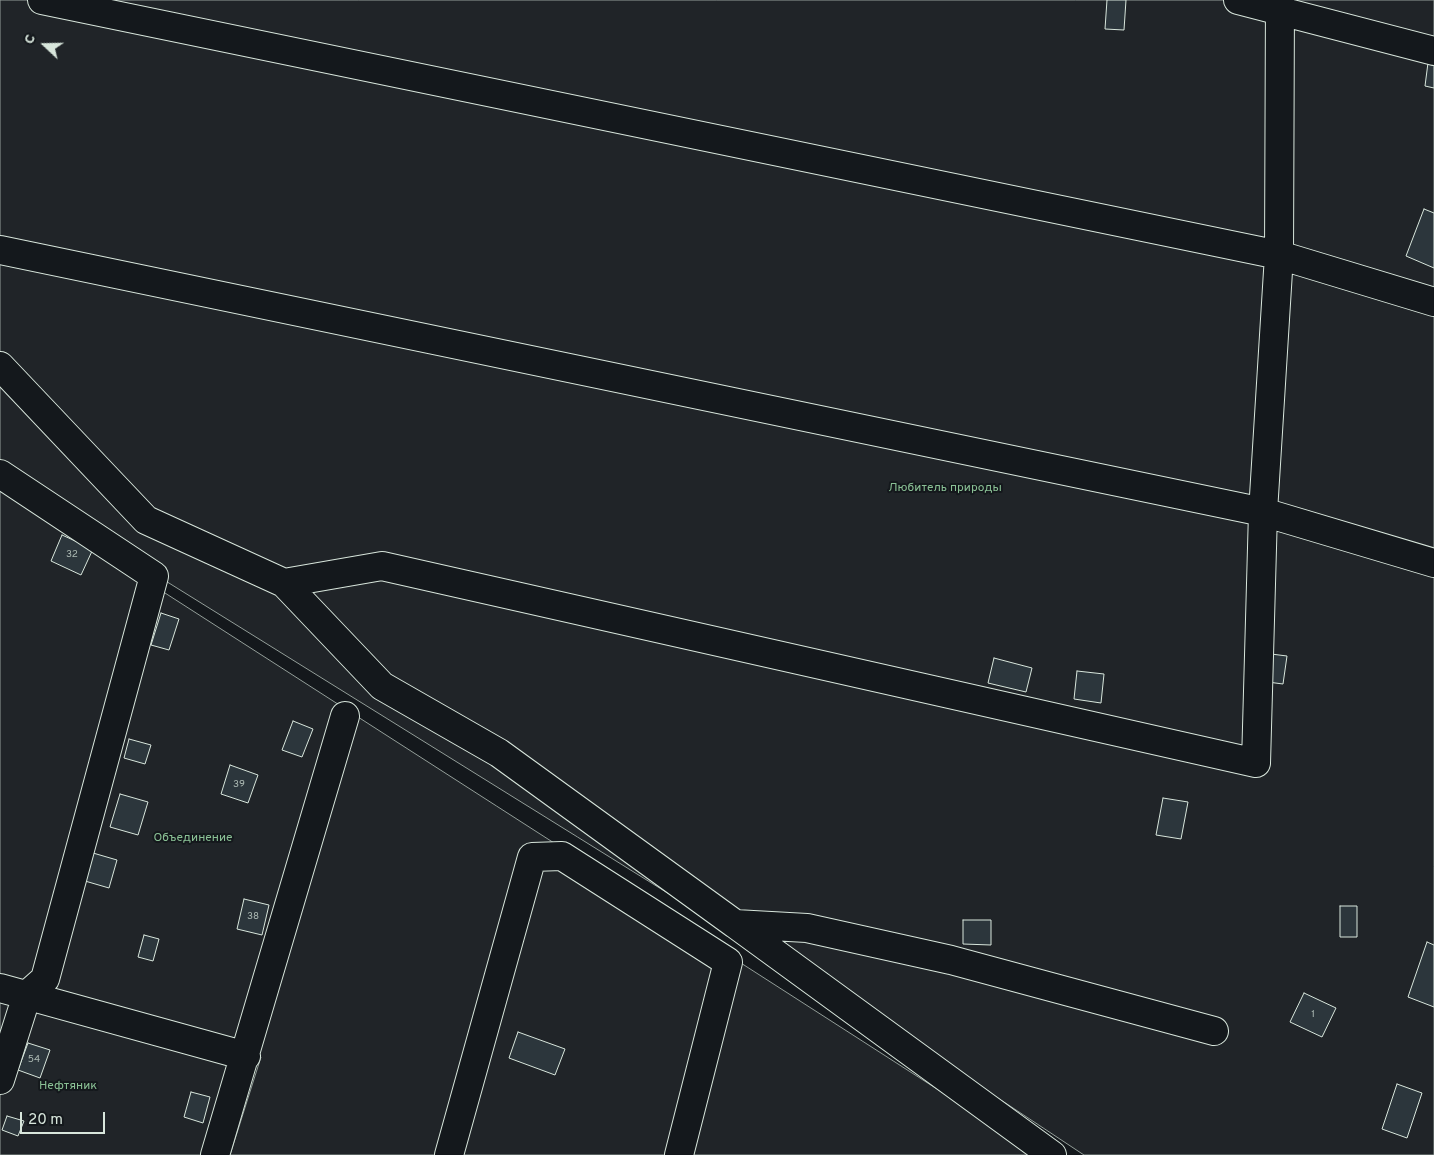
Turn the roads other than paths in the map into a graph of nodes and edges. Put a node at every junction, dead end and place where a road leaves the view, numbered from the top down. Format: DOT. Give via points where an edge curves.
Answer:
graph roads {
  1 [pos="42,0"];
  2 [pos="1238,0"];
  3 [pos="1280,5"];
  4 [pos="1434,51"];
  5 [pos="0,250"];
  6 [pos="1279,255"];
  7 [pos="1434,302"];
  8 [pos="0,366"];
  9 [pos="0,474"];
  10 [pos="1263,512"];
  11 [pos="1434,563"];
  12 [pos="284,583"];
  13 [pos="345,716"];
  14 [pos="735,924"];
  15 [pos="0,988"];
  16 [pos="27,995"];
  17 [pos="1214,1031"];
  18 [pos="246,1056"];
  19 [pos="0,1080"];
  20 [pos="215,1155"];
  21 [pos="448,1155"];
  22 [pos="679,1155"];
  23 [pos="1052,1155"];
  1 -- 6 [label="lane"];
  2 -- 3 [label="lane"];
  3 -- 4 [label="lane"];
  3 -- 6 [label="lane"];
  5 -- 10 [label="lane"];
  6 -- 7 [label="lane"];
  6 -- 10 [label="lane"];
  8 -- 12 [label="lane" via="146,520"];
  9 -- 16 [label="lane" via="154,576 45,979"];
  10 -- 11 [label="lane"];
  10 -- 12 [label="lane" via="1256,763 382,566"];
  12 -- 14 [label="lane" via="382,686 499,753"];
  13 -- 18 [label="lane"];
  14 -- 17 [label="lane" via="807,928 951,960"];
  14 -- 23 [label="lane"];
  15 -- 16 [label="lane"];
  16 -- 18 [label="lane"];
  16 -- 19 [label="lane"];
  18 -- 20 [label="lane"];
  21 -- 22 [label="lane" via="532,857 562,856 728,962"];
}
